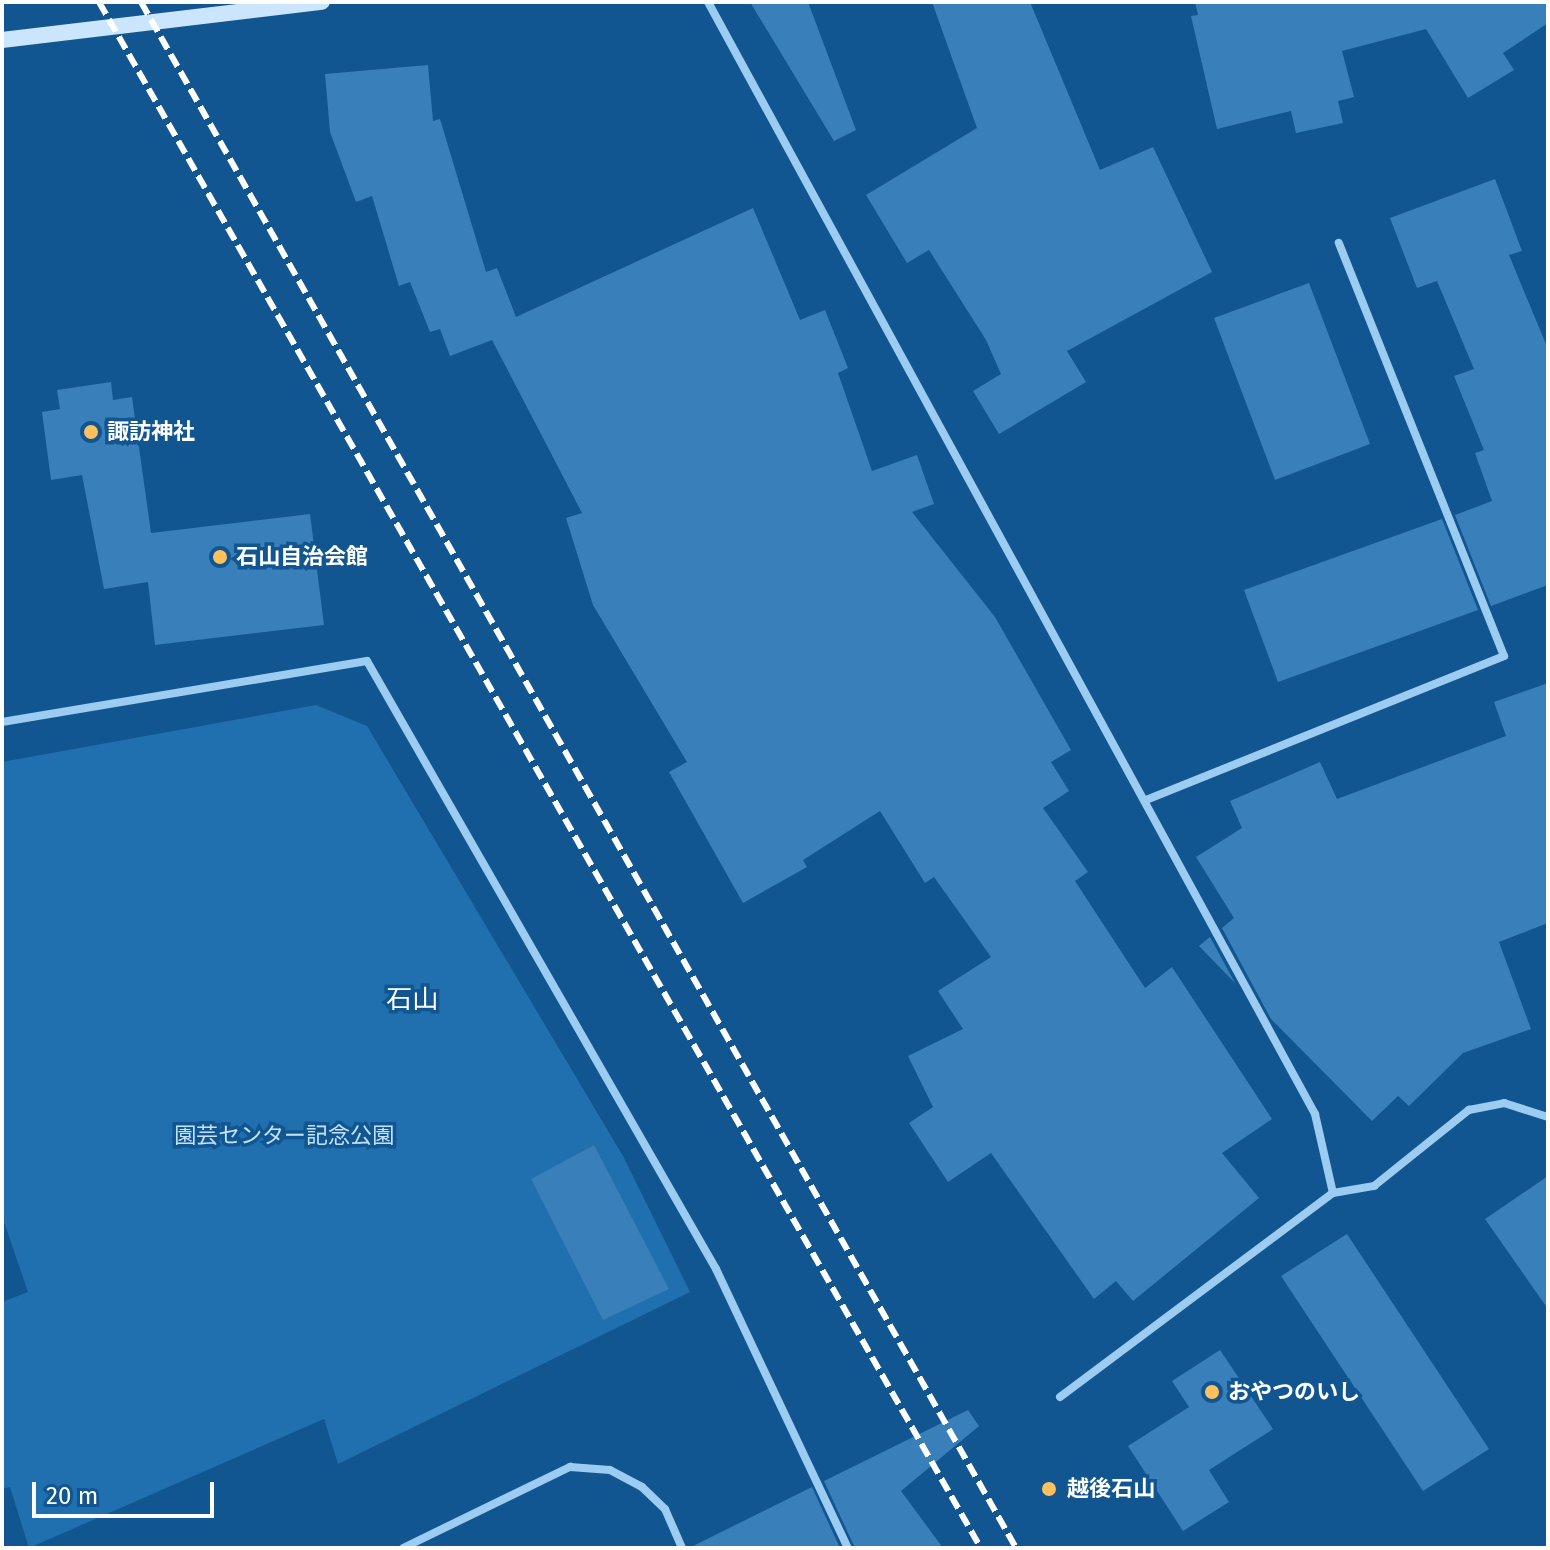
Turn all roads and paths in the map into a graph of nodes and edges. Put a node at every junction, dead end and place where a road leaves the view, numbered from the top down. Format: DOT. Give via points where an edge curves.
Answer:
graph roads {
  1 [pos="322,2"];
  2 [pos="708,2"];
  3 [pos="279,4"];
  4 [pos="2,40"];
  5 [pos="1339,243"];
  6 [pos="2,722"];
  7 [pos="1146,800"];
  8 [pos="1548,1117"];
  9 [pos="1333,1193"];
  10 [pos="1060,1397"];
  11 [pos="403,1548"];
  12 [pos="682,1548"];
  13 [pos="848,1548"];
  1 -- 3 [label="main road"];
  2 -- 7 [label="street"];
  3 -- 4 [label="main road"];
  5 -- 7 [label="street" via="1504,656"];
  6 -- 13 [label="street" via="367,661 716,1269"];
  7 -- 9 [label="street" via="1315,1114"];
  8 -- 9 [label="street" via="1504,1103 1469,1110 1374,1186"];
  9 -- 10 [label="street"];
  11 -- 12 [label="street" via="570,1467 610,1470 642,1487 665,1509"];
}
